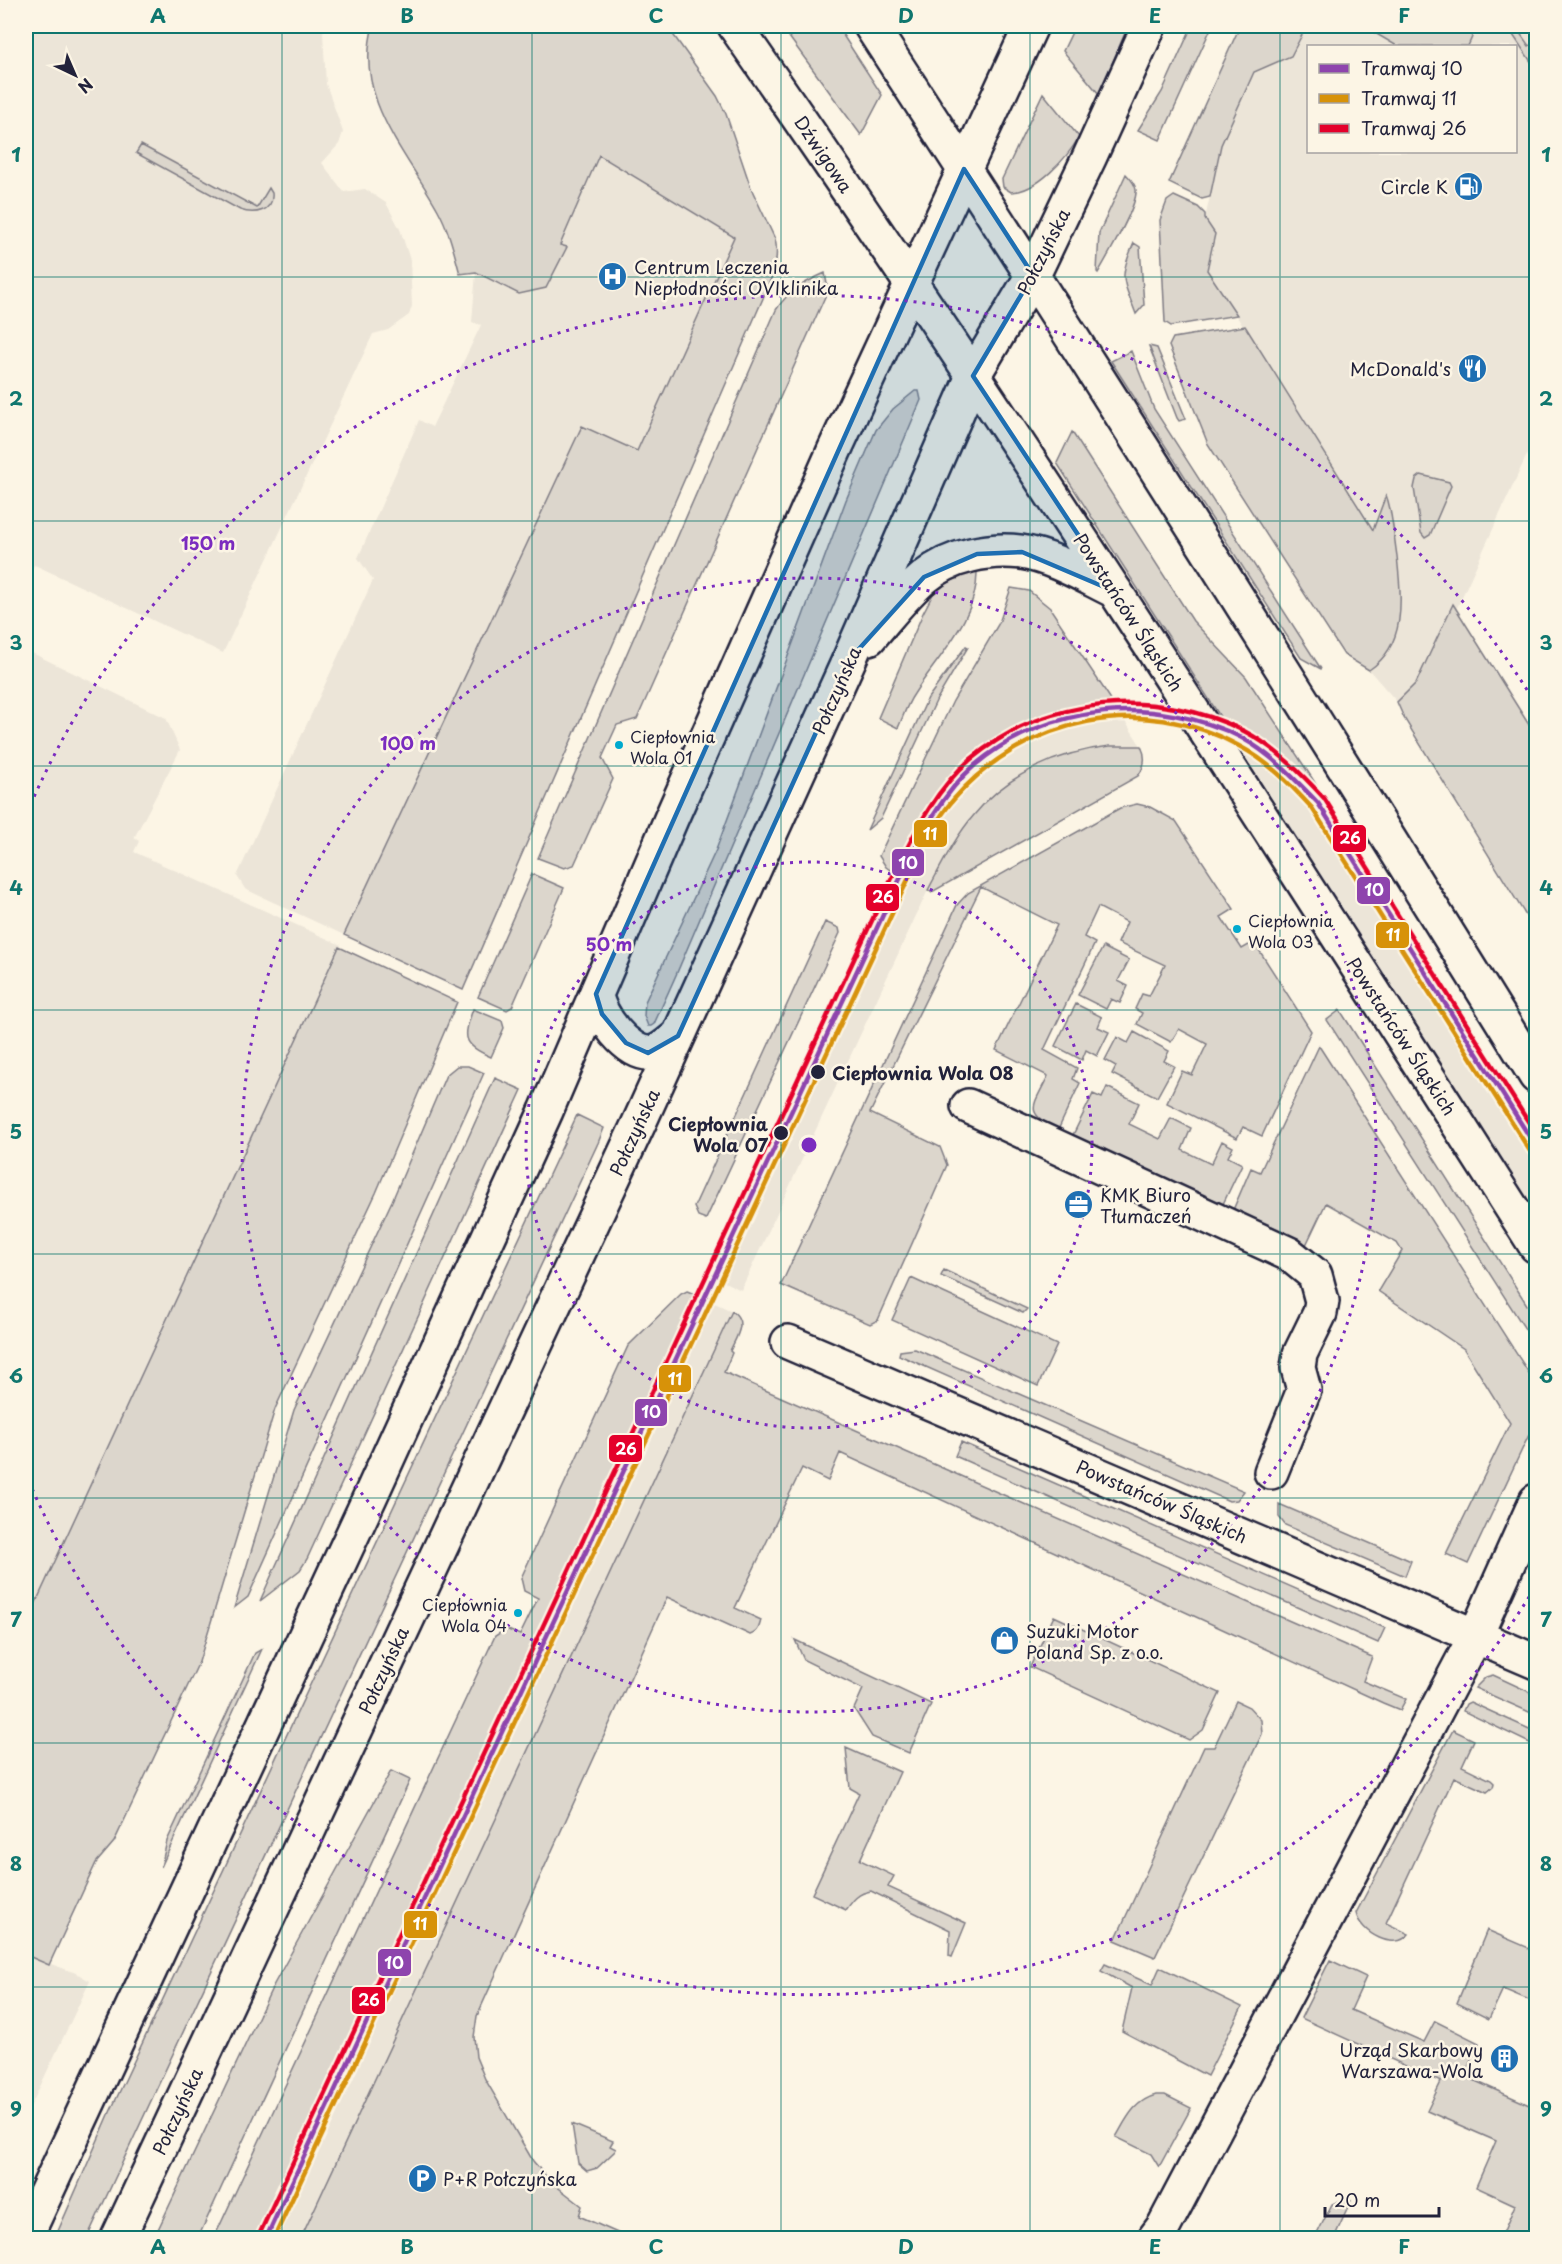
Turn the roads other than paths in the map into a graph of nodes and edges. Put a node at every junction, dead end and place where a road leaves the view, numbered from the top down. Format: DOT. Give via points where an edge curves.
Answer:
graph roads {
  1 [pos="735,26"];
  2 [pos="871,26"];
  3 [pos="1031,26"];
  4 [pos="1149,26"];
  5 [pos="964,169"];
  6 [pos="1033,275"];
  7 [pos="911,284"];
  8 [pos="973,376"];
  9 [pos="1116,592"];
  10 [pos="849,660"];
  11 [pos="596,994"];
  12 [pos="678,1036"];
  13 [pos="1536,1076"];
  14 [pos="969,1106"];
  15 [pos="1536,1246"];
  16 [pos="788,1342"];
  17 [pos="1271,1472"];
  18 [pos="1536,1501"];
  19 [pos="1476,1635"];
  20 [pos="1536,1662"];
  21 [pos="26,2236"];
  22 [pos="118,2238"];
  23 [pos="1155,2238"];
  1 -- 7 [label="main road, Dźwigowa"];
  2 -- 5 [label="main road"];
  3 -- 5 [label="main road"];
  4 -- 6 [label="main road, Połczyńska"];
  5 -- 6 [label="main road"];
  5 -- 7 [label="main road"];
  6 -- 8 [label="main road, Połczyńska"];
  6 -- 13 [label="main road" via="1325,734"];
  7 -- 8 [label="main road, Powstańców Śląskich"];
  7 -- 11 [label="main road" via="819,483"];
  8 -- 9 [label="main road, Powstańców Śląskich"];
  8 -- 10 [label="main road, Połczyńska"];
  9 -- 10 [label="main road" via="1051,561 1022,552 977,554 949,562 924,578"];
  9 -- 15 [label="main road, Powstańców Śląskich"];
  10 -- 12 [label="main road, Połczyńska"];
  11 -- 12 [label="main road" via="606,1020 626,1043 639,1051 657,1052"];
  11 -- 21 [label="main road" via="375,1486"];
  12 -- 22 [label="main road, Połczyńska"];
  14 -- 17 [label="main road" via="1289,1254 1315,1275 1322,1301 1300,1354 1298,1368 1304,1390"];
  16 -- 19 [label="main road, Powstańców Śląskich"];
  18 -- 19 [label="main road"];
  19 -- 20 [label="main road, Powstańców Śląskich"];
  19 -- 23 [label="main road"];
}
